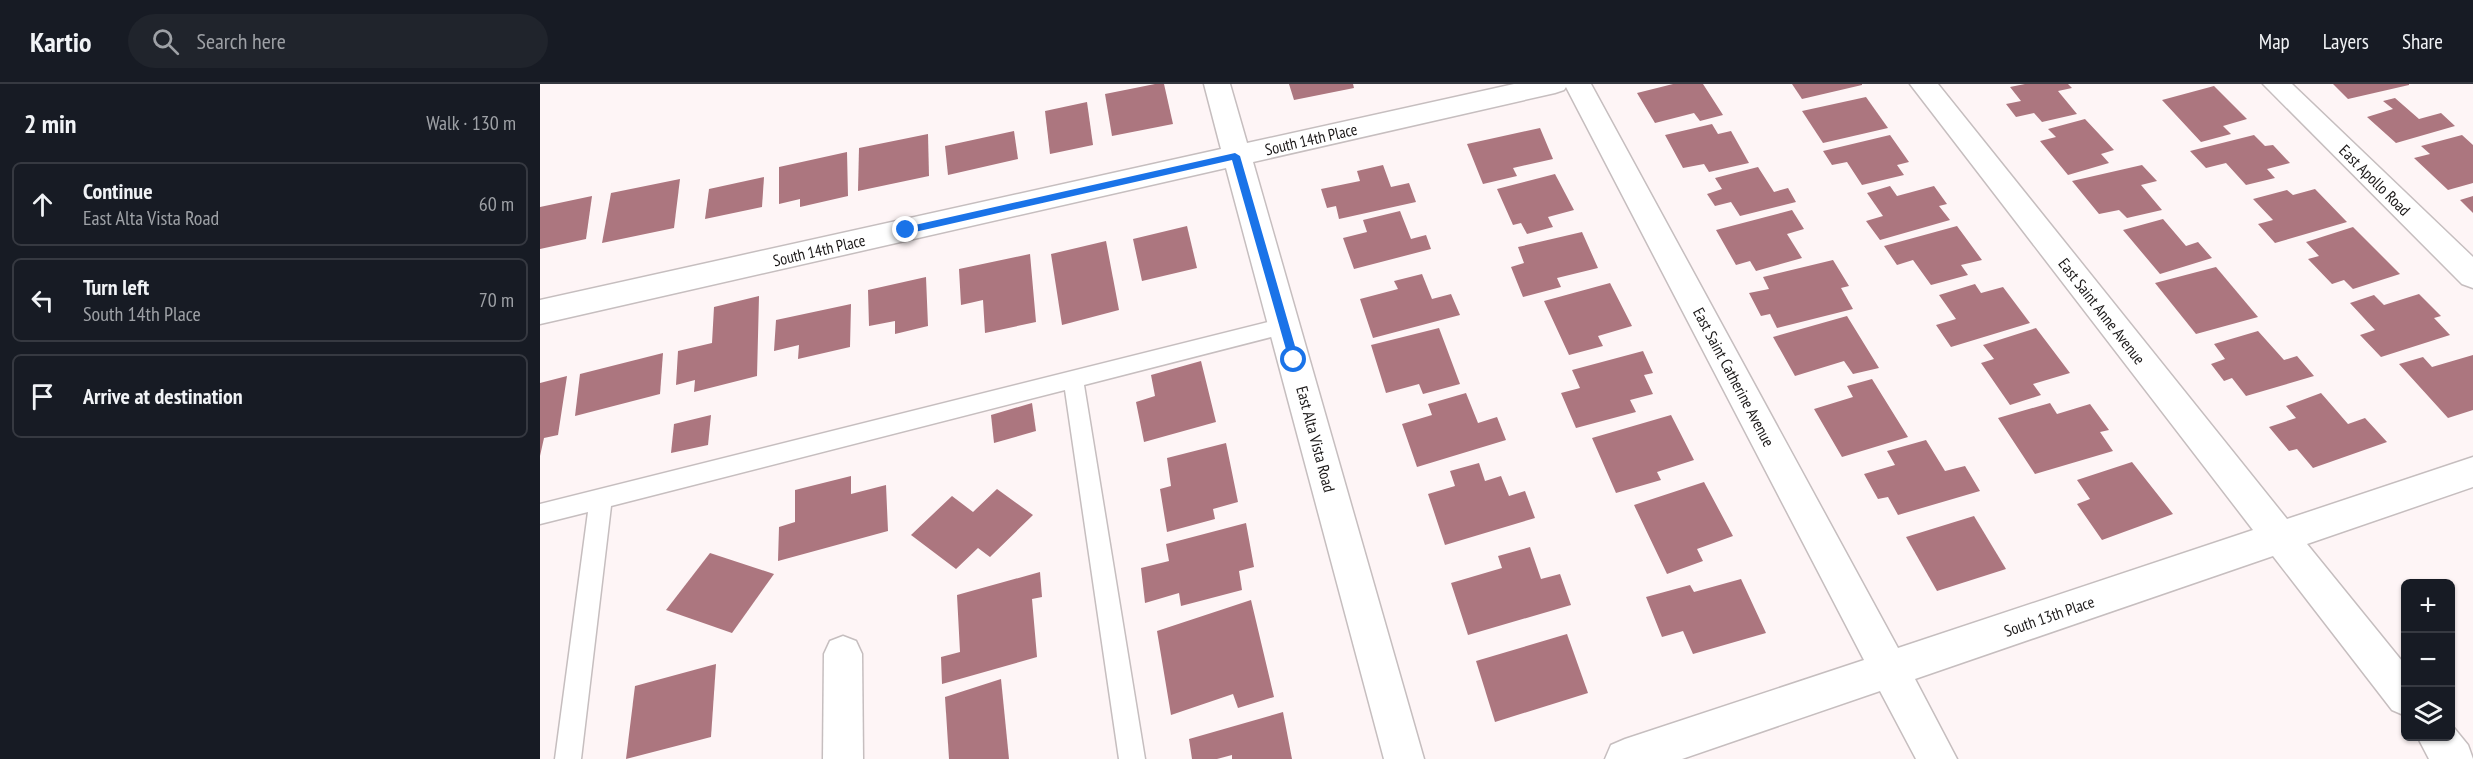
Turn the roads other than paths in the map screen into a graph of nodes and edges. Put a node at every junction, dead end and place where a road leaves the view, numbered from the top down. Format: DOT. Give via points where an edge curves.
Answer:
graph roads {
  1 [pos="1217,84"];
  2 [pos="1555,84"];
  3 [pos="1578,84"];
  4 [pos="1923,84"];
  5 [pos="2276,84"];
  6 [pos="1235,156"];
  7 [pos="2473,276"];
  8 [pos="540,312"];
  9 [pos="1284,326"];
  10 [pos="1073,378"];
  11 [pos="2473,472"];
  12 [pos="601,499"];
  13 [pos="540,514"];
  14 [pos="2282,537"];
  15 [pos="843,654"];
  16 [pos="1891,669"];
  17 [pos="2401,691"];
  18 [pos="2440,741"];
  19 [pos="568,759"];
  20 [pos="843,759"];
  21 [pos="1132,759"];
  22 [pos="1404,759"];
  23 [pos="1625,759"];
  24 [pos="1937,759"];
  25 [pos="2454,759"];
  1 -- 6 [label="street, East Alta Vista Road"];
  2 -- 6 [label="street, South 14th Place"];
  3 -- 16 [label="street, East Saint Catherine Avenue"];
  4 -- 14 [label="street, East Saint Anne Avenue"];
  5 -- 7 [label="street, East Apollo Road"];
  6 -- 8 [label="street, South 14th Place"];
  6 -- 9 [label="street, East Alta Vista Road"];
  9 -- 10 [label="lane"];
  9 -- 22 [label="street, East Alta Vista Road"];
  10 -- 12 [label="lane"];
  10 -- 21 [label="lane"];
  11 -- 14 [label="street, South 13th Place"];
  12 -- 13 [label="lane"];
  12 -- 19 [label="lane"];
  14 -- 16 [label="street, South 13th Place"];
  14 -- 17 [label="street, East Saint Anne Avenue"];
  15 -- 20 [label="street"];
  16 -- 23 [label="street, South 13th Place"];
  16 -- 24 [label="street, East Saint Catherine Avenue"];
  18 -- 25 [label="street"];
}
